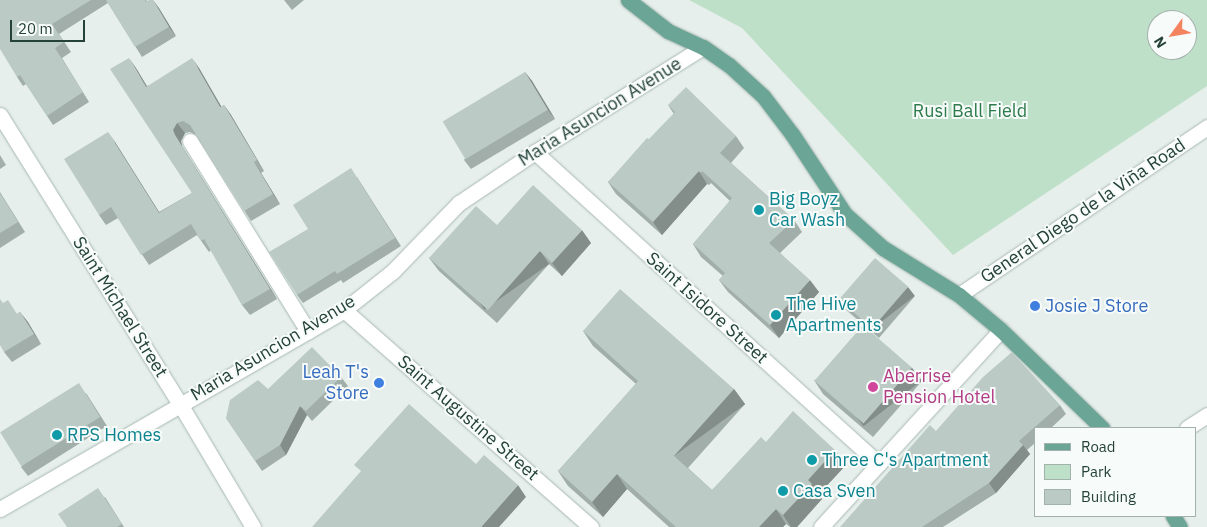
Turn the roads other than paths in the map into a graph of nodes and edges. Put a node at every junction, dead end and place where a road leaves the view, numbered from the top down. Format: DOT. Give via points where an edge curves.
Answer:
graph roads {
  1 [pos="628,0"];
  2 [pos="704,47"];
  3 [pos="0,115"];
  4 [pos="1207,126"];
  5 [pos="190,141"];
  6 [pos="535,152"];
  7 [pos="959,295"];
  8 [pos="344,310"];
  9 [pos="1001,330"];
  10 [pos="308,331"];
  11 [pos="180,404"];
  12 [pos="1207,415"];
  13 [pos="1101,427"];
  14 [pos="1189,427"];
  15 [pos="878,464"];
  16 [pos="0,510"];
  17 [pos="253,527"];
  18 [pos="591,527"];
  19 [pos="821,527"];
  1 -- 2 [label="main road" via="668,31"];
  2 -- 6 [label="street, Maria Asuncion Avenue"];
  2 -- 7 [label="main road" via="763,96 845,214 883,248"];
  3 -- 11 [label="street, Saint Michael Street"];
  4 -- 7 [label="street, General Diego de la Viña Road"];
  5 -- 10 [label="street"];
  6 -- 8 [label="street, Maria Asuncion Avenue" via="459,203 393,271"];
  6 -- 15 [label="street, Saint Isidore Street"];
  7 -- 9 [label="main road"];
  8 -- 10 [label="street, Maria Asuncion Avenue"];
  8 -- 18 [label="street, Saint Augustine Street"];
  9 -- 13 [label="main road"];
  9 -- 15 [label="street"];
  10 -- 11 [label="street, Maria Asuncion Avenue"];
  11 -- 16 [label="street, Maria Asuncion Avenue"];
  11 -- 17 [label="street, Saint Michael Street"];
  12 -- 14 [label="street"];
  15 -- 19 [label="street"];
}
